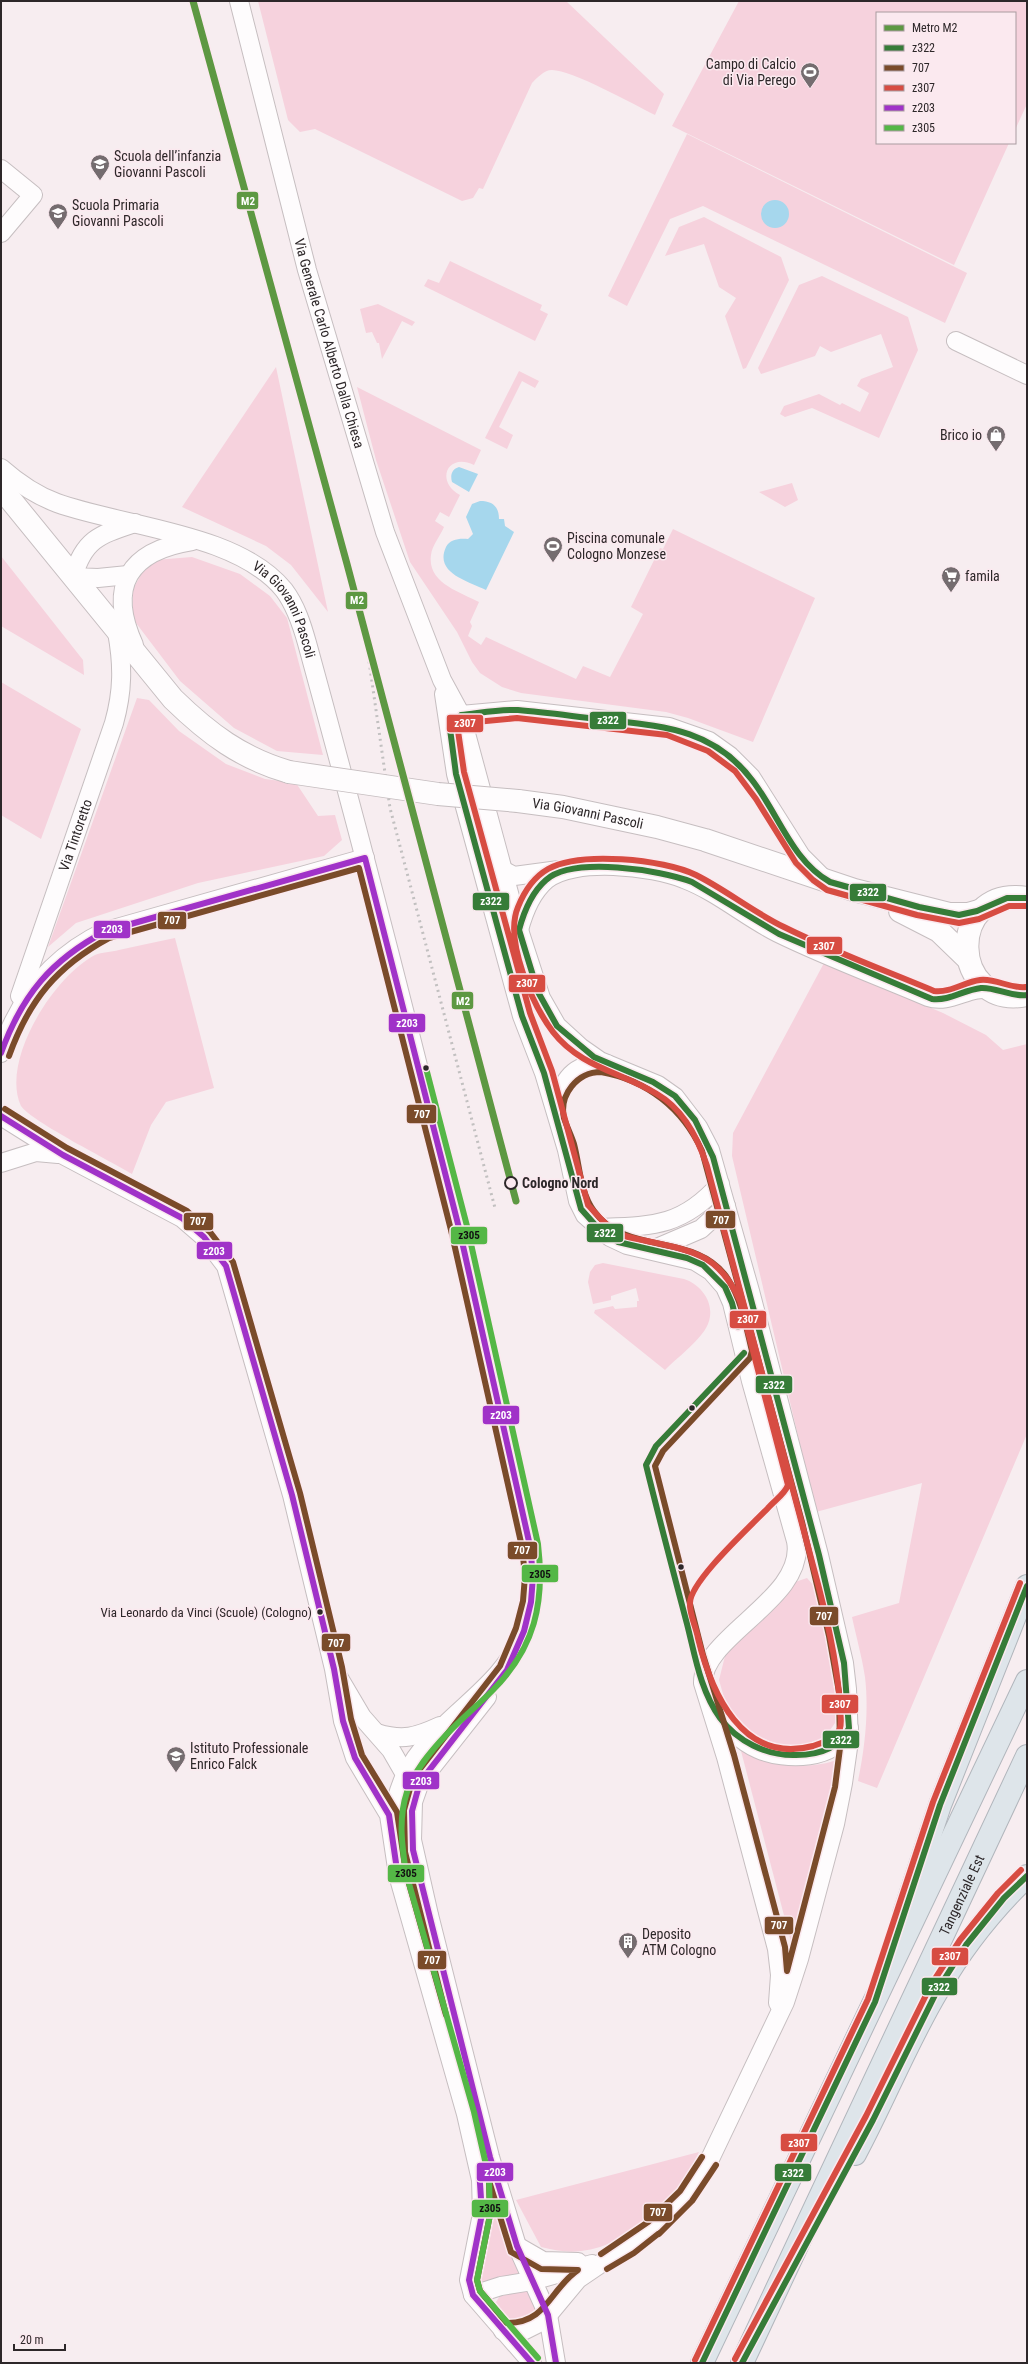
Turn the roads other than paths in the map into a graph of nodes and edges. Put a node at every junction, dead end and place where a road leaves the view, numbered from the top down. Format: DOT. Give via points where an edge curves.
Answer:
graph roads {
  1 [pos="239,1"];
  2 [pos="1,169"];
  3 [pos="1,233"];
  4 [pos="956,341"];
  5 [pos="1027,375"];
  6 [pos="1,468"];
  7 [pos="1,488"];
  8 [pos="135,523"];
  9 [pos="196,540"];
  10 [pos="128,575"];
  11 [pos="73,577"];
  12 [pos="117,632"];
  13 [pos="142,662"];
  14 [pos="442,680"];
  15 [pos="461,715"];
  16 [pos="450,729"];
  17 [pos="478,855"];
  18 [pos="365,858"];
  19 [pos="563,870"];
  20 [pos="506,873"];
  21 [pos="825,880"];
  22 [pos="854,890"];
  23 [pos="1021,894"];
  24 [pos="982,910"];
  25 [pos="519,930"];
  26 [pos="967,958"];
  27 [pos="991,990"];
  28 [pos="1027,995"];
  29 [pos="7,1035"];
  30 [pos="1,1053"];
  31 [pos="607,1064"];
  32 [pos="555,1112"];
  33 [pos="1,1116"];
  34 [pos="63,1155"];
  35 [pos="1,1163"];
  36 [pos="720,1184"];
  37 [pos="726,1206"];
  38 [pos="598,1228"];
  39 [pos="652,1250"];
  40 [pos="1027,1586"];
  41 [pos="524,1631"];
  42 [pos="334,1669"];
  43 [pos="1027,1681"];
  44 [pos="703,1682"];
  45 [pos="446,1724"];
  46 [pos="849,1728"];
  47 [pos="377,1733"];
  48 [pos="1027,1756"];
  49 [pos="429,1769"];
  50 [pos="367,1777"];
  51 [pos="405,1779"];
  52 [pos="413,1802"];
  53 [pos="392,1826"];
  54 [pos="1027,1876"];
  55 [pos="875,2002"];
  56 [pos="773,2024"];
  57 [pos="517,2246"];
  58 [pos="603,2262"];
  59 [pos="532,2281"];
  60 [pos="473,2295"];
  61 [pos="548,2315"];
  62 [pos="503,2331"];
  63 [pos="743,2361"];
  64 [pos="532,2363"];
  65 [pos="556,2363"];
  66 [pos="702,2363"];
  1 -- 14 [label="street, Via Generale Carlo Alberto Dalla Chiesa" via="307,270 331,352 385,532"];
  2 -- 3 [label="street" via="33,195"];
  4 -- 5 [label="street"];
  6 -- 8 [label="street, Via Giovanni Pascoli" via="24,487 57,503"];
  7 -- 11 [label="street, Via Giovanni Pascoli"];
  8 -- 9 [label="street, Via Giovanni Pascoli"];
  8 -- 11 [label="street" via="91,542 79,558"];
  9 -- 10 [label="street" via="171,544 155,550"];
  9 -- 18 [label="street, Via Giovanni Pascoli" via="248,560 273,578 292,603 307,643"];
  10 -- 11 [label="street"];
  10 -- 13 [label="street" via="122,609 126,628"];
  11 -- 12 [label="street, Via Giovanni Pascoli"];
  12 -- 13 [label="street, Via Giovanni Pascoli"];
  12 -- 29 [label="street, Via Tintoretto" via="123,679 121,698"];
  13 -- 21 [label="street, Via Giovanni Pascoli, bridge" via="173,699 206,729 246,756 289,772 438,794 563,807 657,826"];
  14 -- 15 [label="street, Via Generale Carlo Alberto Dalla Chiesa"];
  14 -- 16 [label="street, Via Generale Carlo Alberto Dalla Chiesa"];
  15 -- 16 [label="street"];
  15 -- 20 [label="street, Via Generale Carlo Alberto Dalla Chiesa"];
  15 -- 21 [label="street, Via Giovanni Pascoli" via="517,710 669,727 709,741 730,756 751,778 801,856"];
  16 -- 17 [label="street, Via Generale Carlo Alberto Dalla Chiesa" via="456,774"];
  17 -- 20 [label="street"];
  17 -- 32 [label="street, Via Generale Carlo Alberto Dalla Chiesa" via="522,1016"];
  18 -- 29 [label="street, Via Tintoretto" via="106,931 91,938 44,974 24,1001"];
  18 -- 41 [label="street, Via Giovanni Pascoli" via="459,1228 530,1546 533,1576 531,1602"];
  19 -- 20 [label="street" via="521,876"];
  19 -- 25 [label="street" via="547,879 532,896"];
  19 -- 27 [label="street" via="634,868 677,876 699,886 779,934 928,997 941,1000 980,988"];
  20 -- 25 [label="street, Via Generale Carlo Alberto Dalla Chiesa"];
  21 -- 22 [label="street, Via Giovanni Pascoli"];
  22 -- 24 [label="street, Via Giovanni Pascoli" via="949,914 968,914"];
  22 -- 26 [label="street, Via Giovanni Pascoli" via="939,931"];
  23 -- 24 [label="street" via="992,903"];
  24 -- 26 [label="street" via="972,922 968,933"];
  25 -- 31 [label="street, Via Generale Carlo Alberto Dalla Chiesa" via="550,1016 580,1047"];
  26 -- 27 [label="street" via="976,976"];
  27 -- 28 [label="street" via="1008,996"];
  29 -- 30 [label="street, Via Tintoretto"];
  31 -- 32 [label="street, Via Generale Carlo Alberto Dalla Chiesa" via="584,1066 568,1077 558,1097"];
  31 -- 36 [label="street, Via Generale Carlo Alberto Dalla Chiesa" via="658,1085 683,1106 707,1142"];
  32 -- 38 [label="street, Via Generale Carlo Alberto Dalla Chiesa" via="578,1201 585,1215"];
  33 -- 34 [label="street"];
  34 -- 35 [label="street" via="36,1152"];
  34 -- 42 [label="street" via="182,1218 204,1237 226,1266 292,1495"];
  36 -- 37 [label="street, Via Generale Carlo Alberto Dalla Chiesa"];
  36 -- 38 [label="street" via="698,1207 682,1216 650,1226"];
  37 -- 39 [label="street" via="701,1229"];
  37 -- 46 [label="street, Via Generale Carlo Alberto Dalla Chiesa" via="819,1555 844,1662"];
  38 -- 39 [label="street, Via Generale Carlo Alberto Dalla Chiesa" via="622,1244"];
  39 -- 44 [label="street, Via Generale Carlo Alberto Dalla Chiesa" via="701,1263 714,1273 728,1293 797,1546 795,1562 786,1582 712,1657 705,1670"];
  40 -- 55 [label="highway" via="940,1805"];
  41 -- 45 [label="street, Via Giovanni Pascoli" via="502,1669 479,1695"];
  41 -- 49 [label="street" via="507,1670 465,1727"];
  42 -- 47 [label="street" via="362,1717"];
  42 -- 50 [label="street" via="343,1721 355,1758"];
  43 -- 55 [label="highway"];
  44 -- 46 [label="street" via="714,1708 726,1724 749,1744 766,1752 791,1756 816,1753 839,1742"];
  44 -- 56 [label="street, Via Generale Carlo Alberto Dalla Chiesa" via="726,1757 780,1963 780,1987"];
  45 -- 47 [label="street" via="410,1737 396,1738"];
  45 -- 51 [label="street, Via Giovanni Pascoli" via="418,1754"];
  46 -- 56 [label="street, Via Generale Carlo Alberto Dalla Chiesa" via="843,1783 826,1859 792,1982"];
  47 -- 51 [label="street" via="391,1750"];
  48 -- 63 [label="highway, Tangenziale Est"];
  49 -- 51 [label="street" via="418,1777"];
  49 -- 52 [label="street" via="420,1782"];
  50 -- 51 [label="street" via="384,1785"];
  50 -- 53 [label="street" via="386,1809"];
  51 -- 52 [label="street"];
  51 -- 53 [label="street, Via Giovanni Pascoli" via="396,1801"];
  52 -- 57 [label="street" via="413,1850 488,2149"];
  53 -- 60 [label="street" via="398,1875 466,2114 481,2180 482,2214 469,2280"];
  54 -- 63 [label="highway" via="1004,1898 966,1945 938,1989 873,2120"];
  55 -- 66 [label="highway"];
  56 -- 58 [label="street, Via Generale Carlo Alberto Dalla Chiesa" via="709,2161 686,2196 653,2228"];
  57 -- 58 [label="street" via="543,2261"];
  57 -- 59 [label="street"];
  58 -- 59 [label="street, Via Generale Carlo Alberto Dalla Chiesa"];
  58 -- 61 [label="street, Via Generale Carlo Alberto Dalla Chiesa" via="578,2279"];
  59 -- 60 [label="street, Via Generale Carlo Alberto Dalla Chiesa" via="501,2286"];
  59 -- 61 [label="street"];
  60 -- 62 [label="street"];
  61 -- 62 [label="street, Via Generale Carlo Alberto Dalla Chiesa" via="523,2331"];
  61 -- 65 [label="street"];
  62 -- 64 [label="street"];
}
